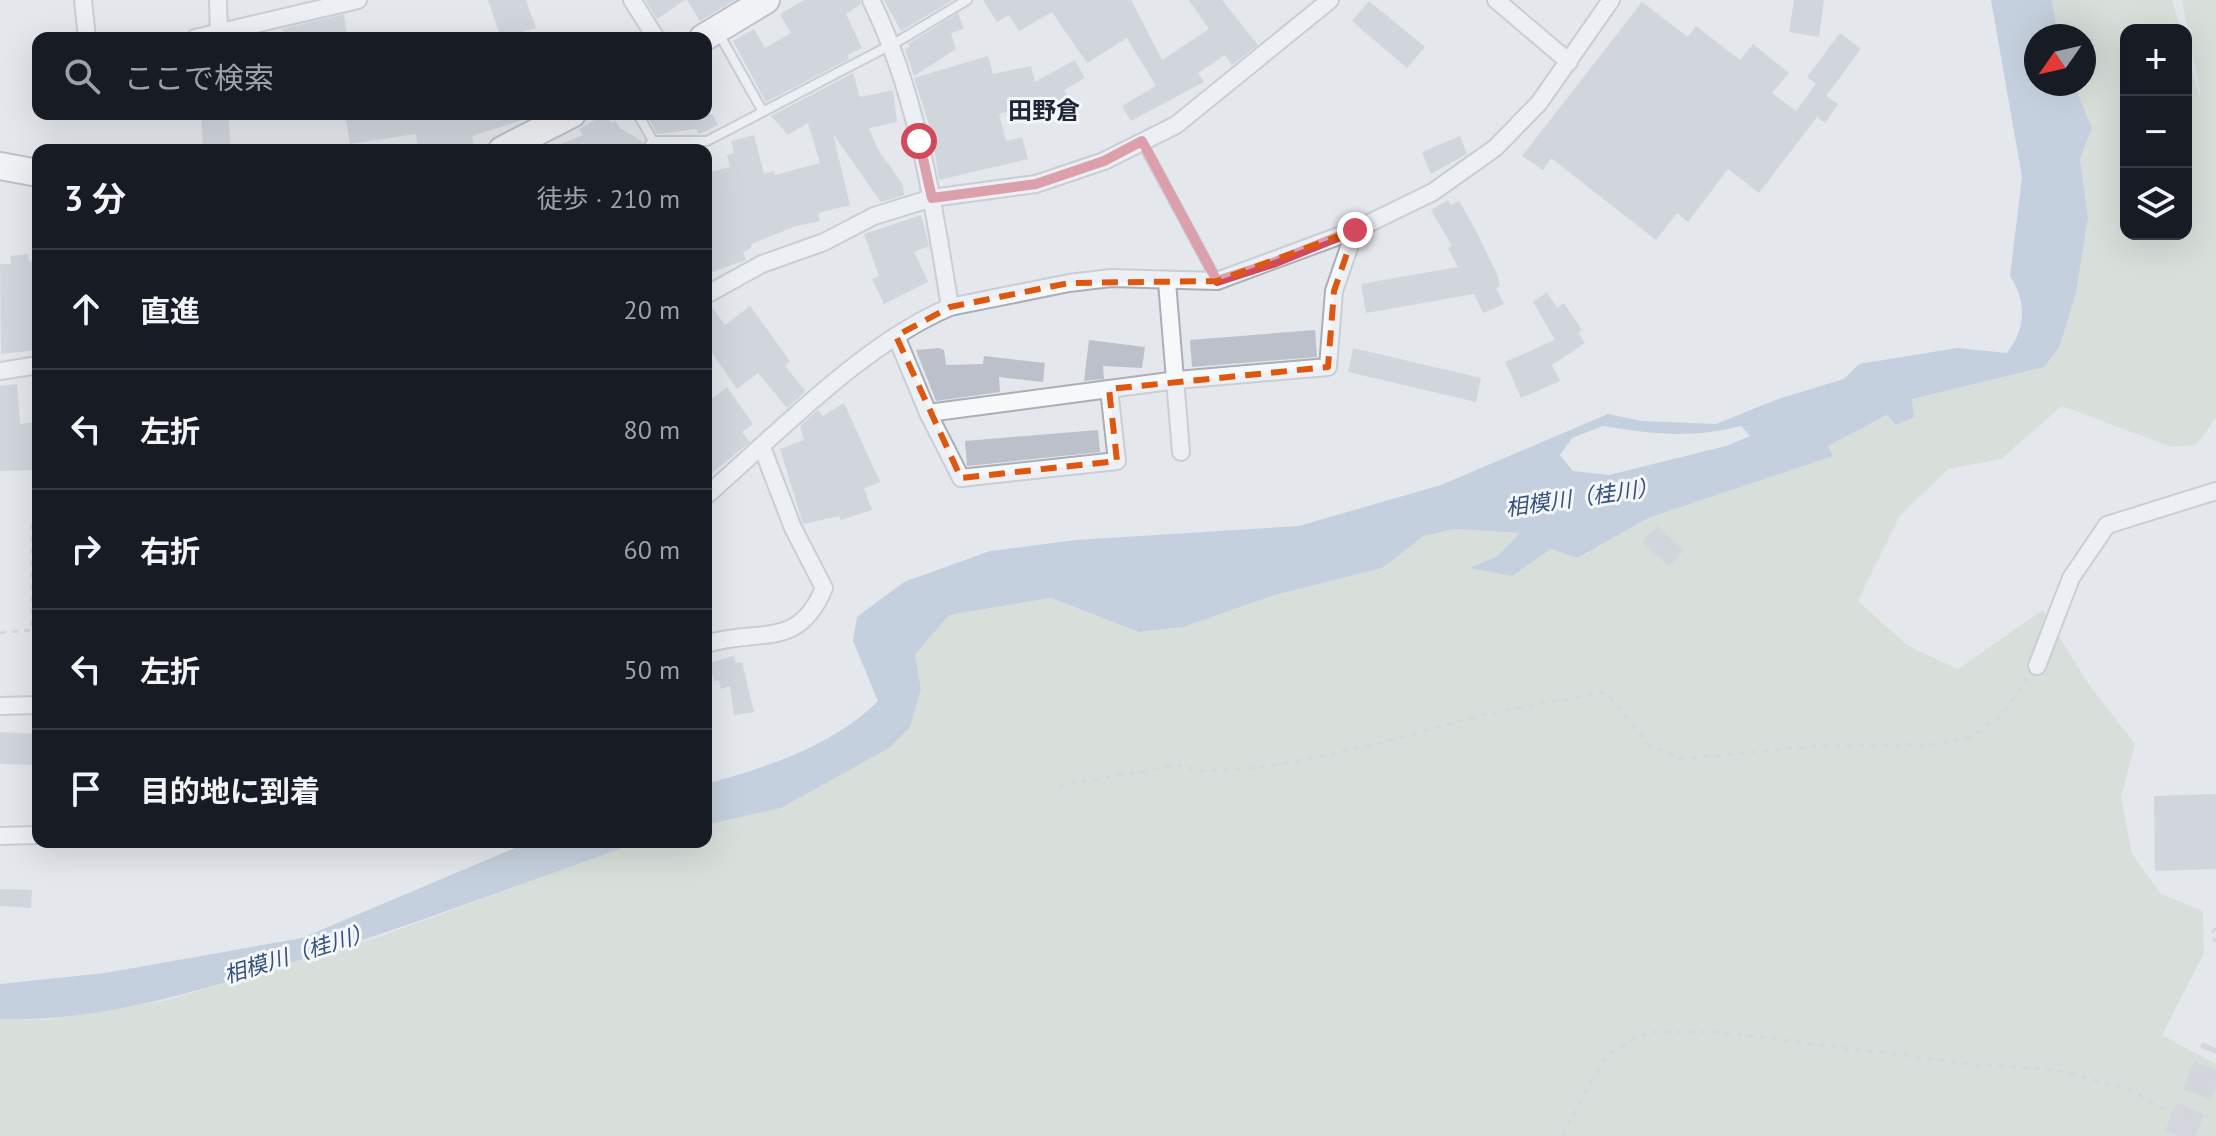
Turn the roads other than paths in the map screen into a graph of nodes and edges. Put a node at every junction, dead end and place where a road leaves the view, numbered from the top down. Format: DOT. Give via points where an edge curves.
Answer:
graph roads {
  1 [pos="83,0"];
  2 [pos="218,0"];
  3 [pos="358,0"];
  4 [pos="632,0"];
  5 [pos="766,0"];
  6 [pos="871,0"];
  7 [pos="967,0"];
  8 [pos="1330,0"];
  9 [pos="1496,0"];
  10 [pos="1611,0"];
  11 [pos="86,32"];
  12 [pos="219,32"];
  13 [pos="223,32"];
  14 [pos="652,32"];
  15 [pos="712,33"];
  16 [pos="712,37"];
  17 [pos="892,42"];
  18 [pos="1569,62"];
  19 [pos="762,110"];
  20 [pos="560,120"];
  21 [pos="641,120"];
  22 [pos="653,141"];
  23 [pos="1142,141"];
  24 [pos="514,144"];
  25 [pos="651,144"];
  26 [pos="0,166"];
  27 [pos="32,172"];
  28 [pos="932,198"];
  29 [pos="1355,230"];
  30 [pos="1217,281"];
  31 [pos="1167,282"];
  32 [pos="712,292"];
  33 [pos="950,307"];
  34 [pos="896,336"];
  35 [pos="32,366"];
  36 [pos="0,371"];
  37 [pos="1177,380"];
  38 [pos="1109,389"];
  39 [pos="928,413"];
  40 [pos="762,447"];
  41 [pos="1181,452"];
  42 [pos="712,491"];
  43 [pos="2216,491"];
  44 [pos="712,643"];
  45 [pos="2037,666"];
  46 [pos="32,705"];
  47 [pos="0,706"];
  48 [pos="32,835"];
  49 [pos="0,836"];
  1 -- 11 [label="street"];
  2 -- 12 [label="street"];
  3 -- 13 [label="street"];
  4 -- 14 [label="street"];
  5 -- 15 [label="highway"];
  6 -- 17 [label="street"];
  7 -- 17 [label="lane"];
  8 -- 23 [label="street" via="1176,125"];
  9 -- 18 [label="street"];
  10 -- 18 [label="street"];
  16 -- 19 [label="lane"];
  17 -- 19 [label="lane"];
  17 -- 28 [label="street"];
  18 -- 29 [label="street" via="1539,103 1461,175"];
  19 -- 22 [label="lane" via="707,141"];
  20 -- 24 [label="highway"];
  21 -- 22 [label="lane"];
  22 -- 25 [label="lane"];
  23 -- 28 [label="street" via="1104,161 1036,184"];
  23 -- 30 [label="lane"];
  26 -- 27 [label="highway"];
  28 -- 32 [label="street" via="874,216"];
  28 -- 33 [label="street"];
  29 -- 30 [label="street"];
  29 -- 37 [label="street" via="1334,291 1328,367"];
  30 -- 31 [label="street"];
  31 -- 33 [label="street" via="1111,278"];
  31 -- 37 [label="street"];
  33 -- 34 [label="street"];
  34 -- 39 [label="street"];
  34 -- 40 [label="street"];
  35 -- 36 [label="street"];
  37 -- 38 [label="street"];
  37 -- 41 [label="street"];
  38 -- 39 [label="street"];
  38 -- 39 [label="street" via="1117,461 961,478"];
  40 -- 42 [label="street"];
  40 -- 44 [label="street" via="793,528 824,588 813,614 788,631"];
  43 -- 45 [label="street" via="2107,525 2071,578"];
  46 -- 47 [label="street"];
  48 -- 49 [label="street"];
}
